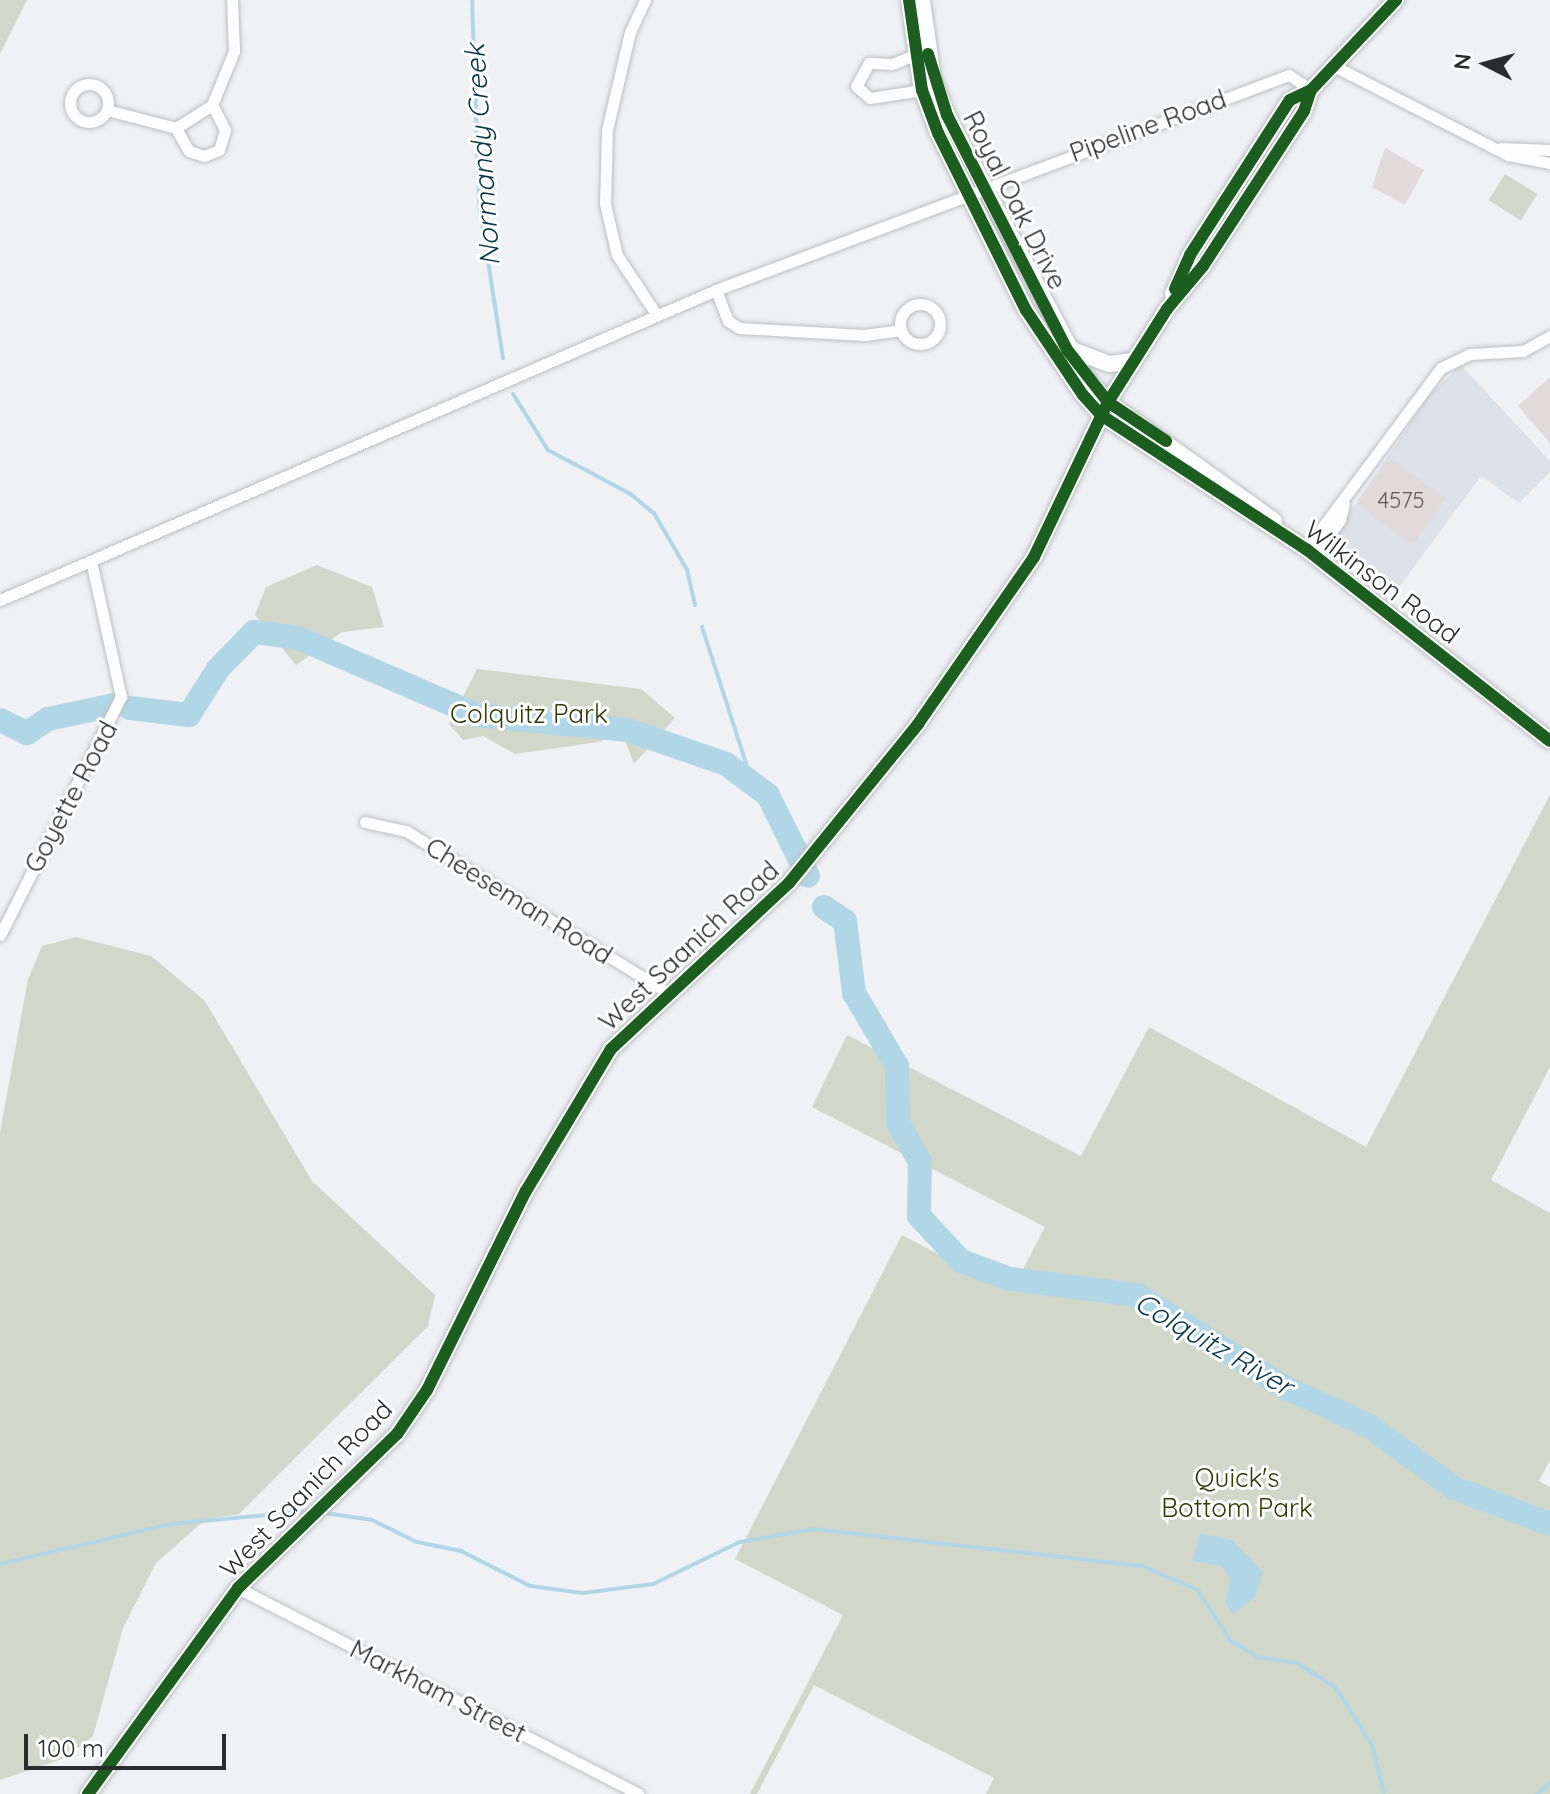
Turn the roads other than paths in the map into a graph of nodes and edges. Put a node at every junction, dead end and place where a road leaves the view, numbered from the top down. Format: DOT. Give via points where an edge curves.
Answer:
graph roads {
  1 [pos="232,0"];
  2 [pos="645,0"];
  3 [pos="909,0"];
  4 [pos="922,0"];
  5 [pos="1396,0"];
  6 [pos="915,55"];
  7 [pos="1334,66"];
  8 [pos="922,90"];
  9 [pos="1311,90"];
  10 [pos="212,105"];
  11 [pos="107,110"];
  12 [pos="176,128"];
  13 [pos="1496,148"];
  14 [pos="1550,150"];
  15 [pos="1550,163"];
  16 [pos="974,192"];
  17 [pos="716,290"];
  18 [pos="656,314"];
  19 [pos="901,330"];
  20 [pos="1550,336"];
  21 [pos="1066,347"];
  22 [pos="1134,361"];
  23 [pos="1104,408"];
  24 [pos="1305,549"];
  25 [pos="91,561"];
  26 [pos="0,600"];
  27 [pos="1550,741"];
  28 [pos="365,822"];
  29 [pos="0,935"];
  30 [pos="667,992"];
  31 [pos="238,1588"];
  32 [pos="88,1794"];
  33 [pos="638,1794"];
  1 -- 10 [label="street" via="234,51"];
  2 -- 18 [label="street" via="630,32 607,130 605,204 617,255"];
  3 -- 6 [label="main road, Royal Oak Drive"];
  4 -- 16 [label="main road, Royal Oak Drive" via="933,78"];
  5 -- 7 [label="main road, West Saanich Road"];
  6 -- 8 [label="main road, Royal Oak Drive"];
  6 -- 8 [label="street" via="861,67 856,86 870,98"];
  7 -- 9 [label="main road, West Saanich Road"];
  7 -- 13 [label="street"];
  8 -- 16 [label="main road, Royal Oak Drive"];
  9 -- 16 [label="street, Pipeline Road" via="1289,75"];
  9 -- 22 [label="main road, West Saanich Road" via="1289,102 1190,255 1167,309"];
  10 -- 12 [label="street"];
  10 -- 12 [label="street" via="225,130 219,150 204,156 189,151"];
  11 -- 12 [label="street"];
  13 -- 14 [label="street"];
  13 -- 15 [label="street"];
  16 -- 17 [label="street"];
  16 -- 21 [label="main road, Royal Oak Drive"];
  16 -- 23 [label="main road, Royal Oak Drive" via="1057,362"];
  17 -- 18 [label="street"];
  17 -- 19 [label="street" via="728,321 739,328 865,335"];
  18 -- 25 [label="street"];
  20 -- 24 [label="street" via="1523,351 1470,354 1441,368 1345,498 1340,520"];
  21 -- 22 [label="main road" via="1109,364"];
  21 -- 23 [label="main road, Royal Oak Drive"];
  22 -- 23 [label="main road, West Saanich Road"];
  23 -- 24 [label="main road, Wilkinson Road"];
  23 -- 30 [label="main road, West Saanich Road" via="1034,557 903,744 789,883"];
  24 -- 27 [label="main road, Wilkinson Road"];
  25 -- 26 [label="street"];
  25 -- 29 [label="street, Goyette Road" via="121,697"];
  28 -- 30 [label="street, Cheeseman Road" via="406,831"];
  30 -- 31 [label="main road, West Saanich Road" via="611,1049 571,1108 427,1390 397,1434"];
  31 -- 32 [label="main road, West Saanich Road"];
  31 -- 33 [label="street, Markham Street"];
}
